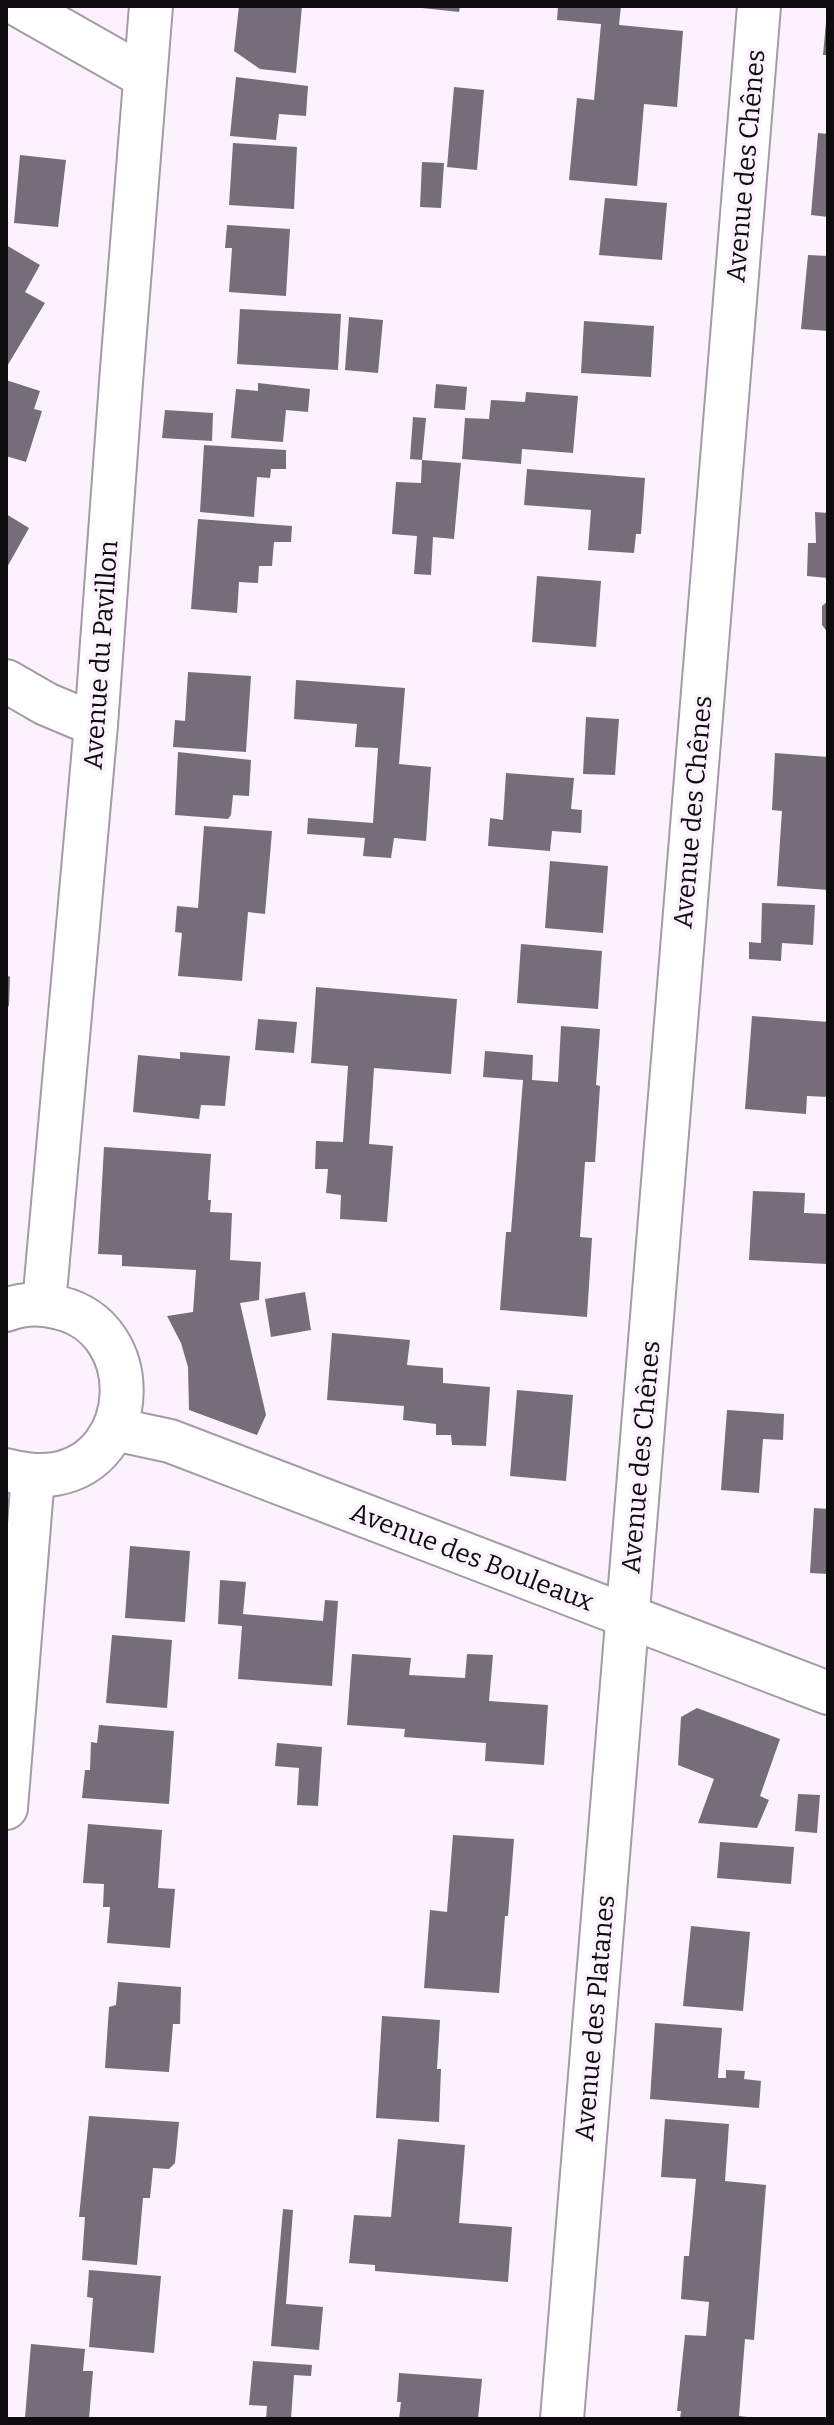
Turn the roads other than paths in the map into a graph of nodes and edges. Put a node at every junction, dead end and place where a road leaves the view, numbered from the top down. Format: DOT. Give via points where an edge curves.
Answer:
graph roads {
  1 [pos="20,6"];
  2 [pos="151,6"];
  3 [pos="759,6"];
  4 [pos="145,77"];
  5 [pos="6,681"];
  6 [pos="96,725"];
  7 [pos="25,1307"];
  8 [pos="114,1429"];
  9 [pos="20,1473"];
  10 [pos="628,1617"];
  11 [pos="828,1693"];
  12 [pos="6,1808"];
  13 [pos="562,2419"];
  1 -- 4 [label="street"];
  2 -- 4 [label="street, Avenue du Pavillon"];
  3 -- 10 [label="street, Avenue des Chênes"];
  4 -- 6 [label="street, Avenue du Pavillon"];
  5 -- 6 [label="street"];
  6 -- 7 [label="street, Avenue du Pavillon"];
  7 -- 8 [label="street" via="71,1311 95,1326 112,1348 122,1374 123,1402"];
  8 -- 9 [label="street" via="81,1464 58,1474"];
  8 -- 10 [label="street, Avenue des Bouleaux" via="170,1441"];
  9 -- 12 [label="street"];
  10 -- 11 [label="street, Avenue des Bouleaux"];
  10 -- 13 [label="street, Avenue des Platanes"];
}
